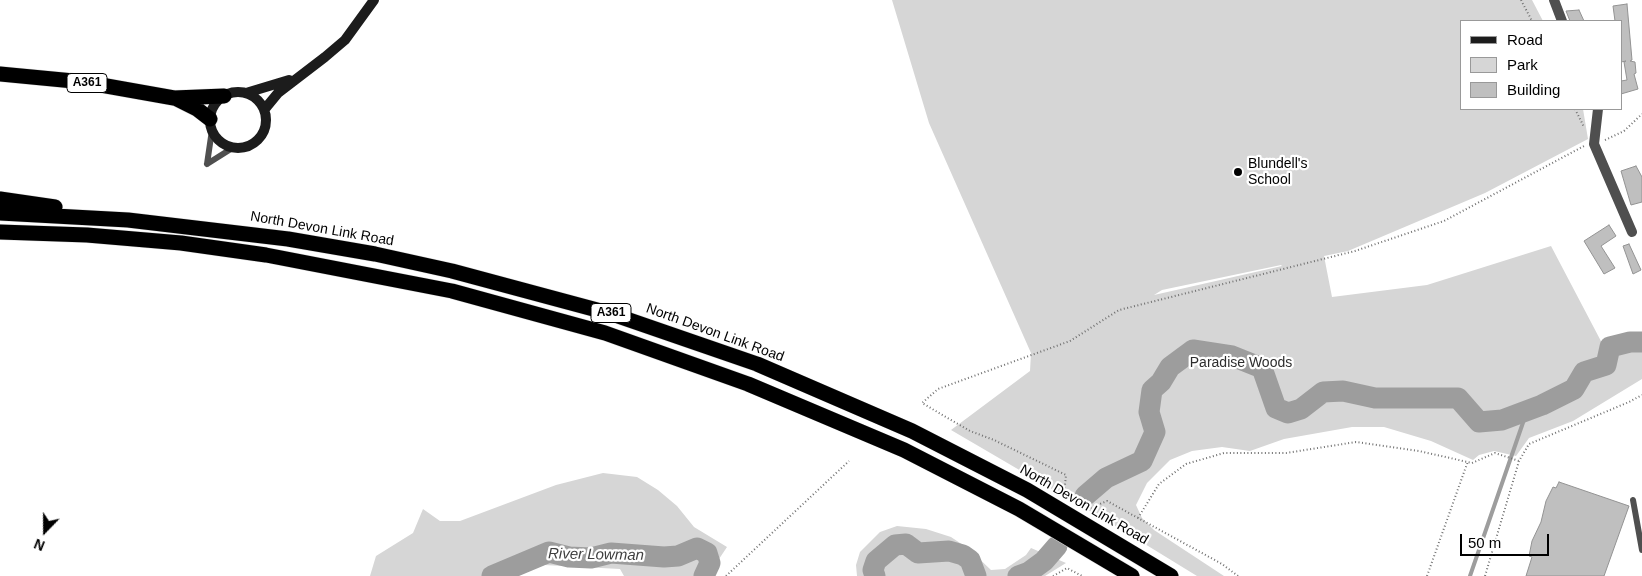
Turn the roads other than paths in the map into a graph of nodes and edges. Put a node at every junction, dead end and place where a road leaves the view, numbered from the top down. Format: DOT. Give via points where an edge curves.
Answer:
graph roads {
  1 [pos="374,0"];
  2 [pos="1554,0"];
  3 [pos="1562,20"];
  4 [pos="0,74"];
  5 [pos="299,76"];
  6 [pos="246,94"];
  7 [pos="224,96"];
  8 [pos="174,98"];
  9 [pos="264,110"];
  10 [pos="1598,110"];
  11 [pos="211,124"];
  12 [pos="234,147"];
  13 [pos="0,199"];
  14 [pos="0,213"];
  15 [pos="128,220"];
  16 [pos="0,232"];
  17 [pos="1632,232"];
  18 [pos="1633,500"];
  19 [pos="1642,550"];
  20 [pos="1132,576"];
  21 [pos="1171,576"];
  1 -- 5 [label="street" via="345,40"];
  2 -- 3 [label="street"];
  4 -- 8 [label="highway, A361" via="84,82"];
  5 -- 6 [label="street"];
  5 -- 9 [label="street"];
  6 -- 7 [label="street" via="235,92"];
  6 -- 9 [label="street" via="256,99"];
  7 -- 8 [label="highway, A361"];
  7 -- 11 [label="street" via="214,106"];
  8 -- 11 [label="highway, A361" via="197,109"];
  9 -- 12 [label="street" via="265,125 259,137 248,146"];
  10 -- 17 [label="street" via="1594,144"];
  11 -- 12 [label="street" via="218,140"];
  11 -- 12 [label="lane" via="207,164"];
  13 -- 15 [label="highway, A361"];
  14 -- 15 [label="highway, North Devon Link Road / A361"];
  15 -- 21 [label="highway, North Devon Link Road / A361" via="213,228 375,254 535,292 693,341 812,386 912,431 1036,495"];
  16 -- 20 [label="highway, A361" via="171,242 266,255 452,291 605,333 748,384 904,450 1019,509"];
  18 -- 19 [label="lane"];
}
